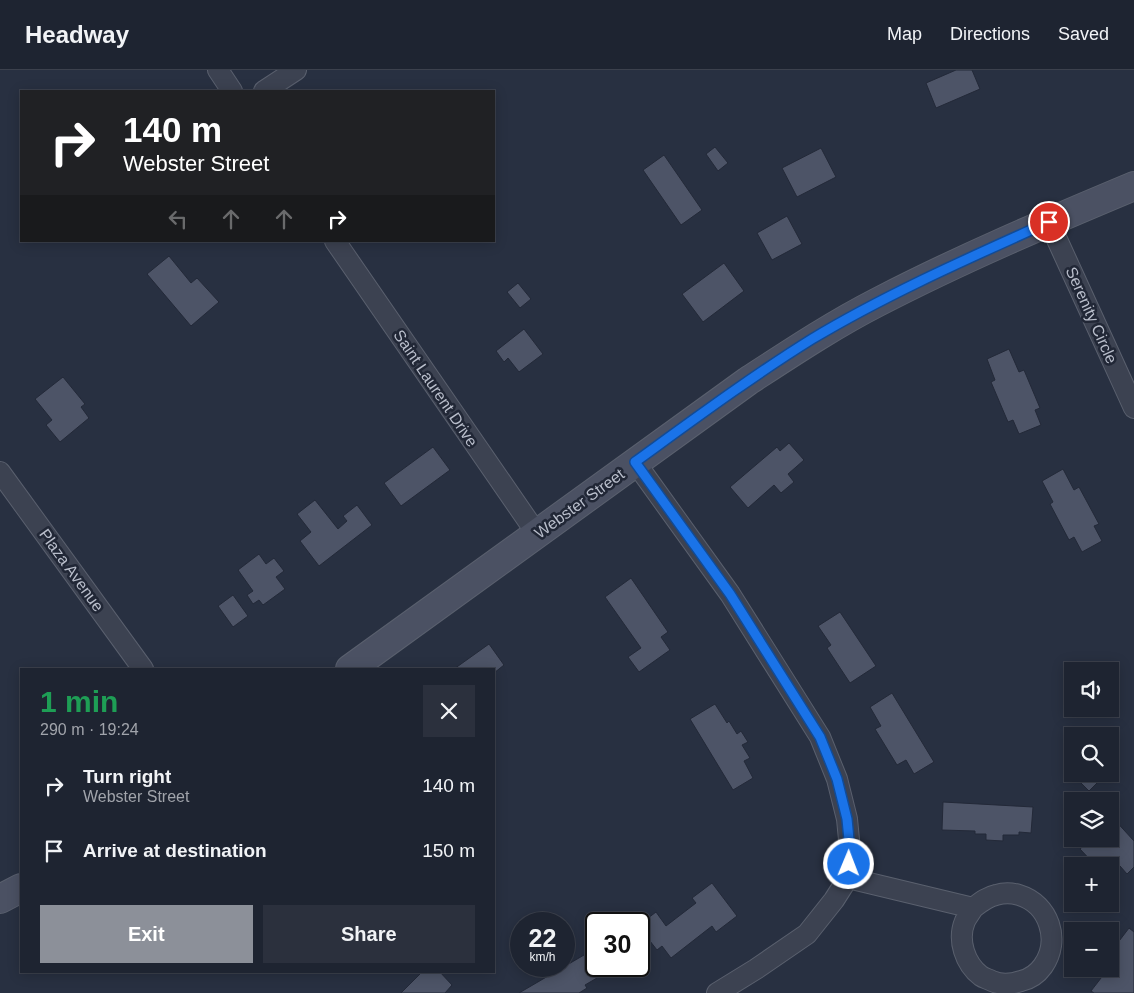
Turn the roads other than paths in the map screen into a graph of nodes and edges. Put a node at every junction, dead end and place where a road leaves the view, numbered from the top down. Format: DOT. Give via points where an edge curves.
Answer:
graph roads {
  1 [pos="218,70"];
  2 [pos="296,70"];
  3 [pos="231,90"];
  4 [pos="266,90"];
  5 [pos="1134,186"];
  6 [pos="1049,222"];
  7 [pos="336,242"];
  8 [pos="1134,408"];
  9 [pos="635,462"];
  10 [pos="0,472"];
  11 [pos="536,534"];
  12 [pos="142,668"];
  13 [pos="351,668"];
  14 [pos="848,878"];
  15 [pos="20,889"];
  16 [pos="0,899"];
  17 [pos="973,908"];
  18 [pos="717,993"];
  1 -- 3 [label="street"];
  2 -- 4 [label="street"];
  5 -- 6 [label="main road, Webster Street"];
  6 -- 8 [label="street, Serenity Circle"];
  6 -- 9 [label="main road, Webster Street" via="877,302 812,339"];
  7 -- 11 [label="street, Saint Laurent Drive"];
  9 -- 11 [label="main road, Webster Street"];
  9 -- 14 [label="street" via="730,594 820,737 837,779 847,819"];
  10 -- 12 [label="street, Plaza Avenue"];
  11 -- 13 [label="main road, Webster Street"];
  14 -- 17 [label="street"];
  14 -- 18 [label="street" via="807,934"];
  15 -- 16 [label="main road"];
  17 -- 17 [label="street" via="965,921 962,936 964,952 971,966 996,983 1026,980 1039,971 1048,959 1052,930 1038,905 1012,893 984,899"];
}
